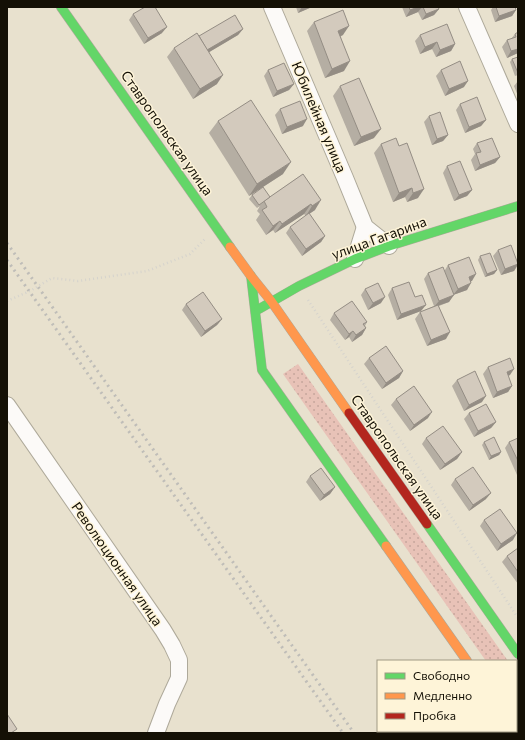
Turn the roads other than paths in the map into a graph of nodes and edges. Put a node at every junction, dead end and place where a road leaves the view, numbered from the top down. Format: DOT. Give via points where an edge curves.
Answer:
graph roads {
  1 [pos="61,7"];
  2 [pos="272,7"];
  3 [pos="467,7"];
  4 [pos="518,124"];
  5 [pos="518,206"];
  6 [pos="364,227"];
  7 [pos="389,246"];
  8 [pos="355,259"];
  9 [pos="251,276"];
  10 [pos="272,301"];
  11 [pos="256,310"];
  12 [pos="7,405"];
  13 [pos="518,654"];
  14 [pos="466,660"];
  15 [pos="156,733"];
  1 -- 9 [label="main road, Ставропольская улица"];
  2 -- 6 [label="street, Юбилейная улица"];
  3 -- 4 [label="street"];
  5 -- 7 [label="main road, улица Гагарина"];
  6 -- 7 [label="street"];
  6 -- 8 [label="street"];
  7 -- 8 [label="main road, улица Гагарина"];
  8 -- 10 [label="main road, улица Гагарина"];
  9 -- 10 [label="main road, Ставропольская улица"];
  9 -- 11 [label="main road, Ставропольская улица"];
  10 -- 11 [label="main road, улица Гагарина"];
  10 -- 13 [label="main road, Ставропольская улица"];
  11 -- 14 [label="main road, Ставропольская улица" via="262,370"];
  12 -- 15 [label="street, Революционная улица" via="163,630 179,660 179,678"];
}
